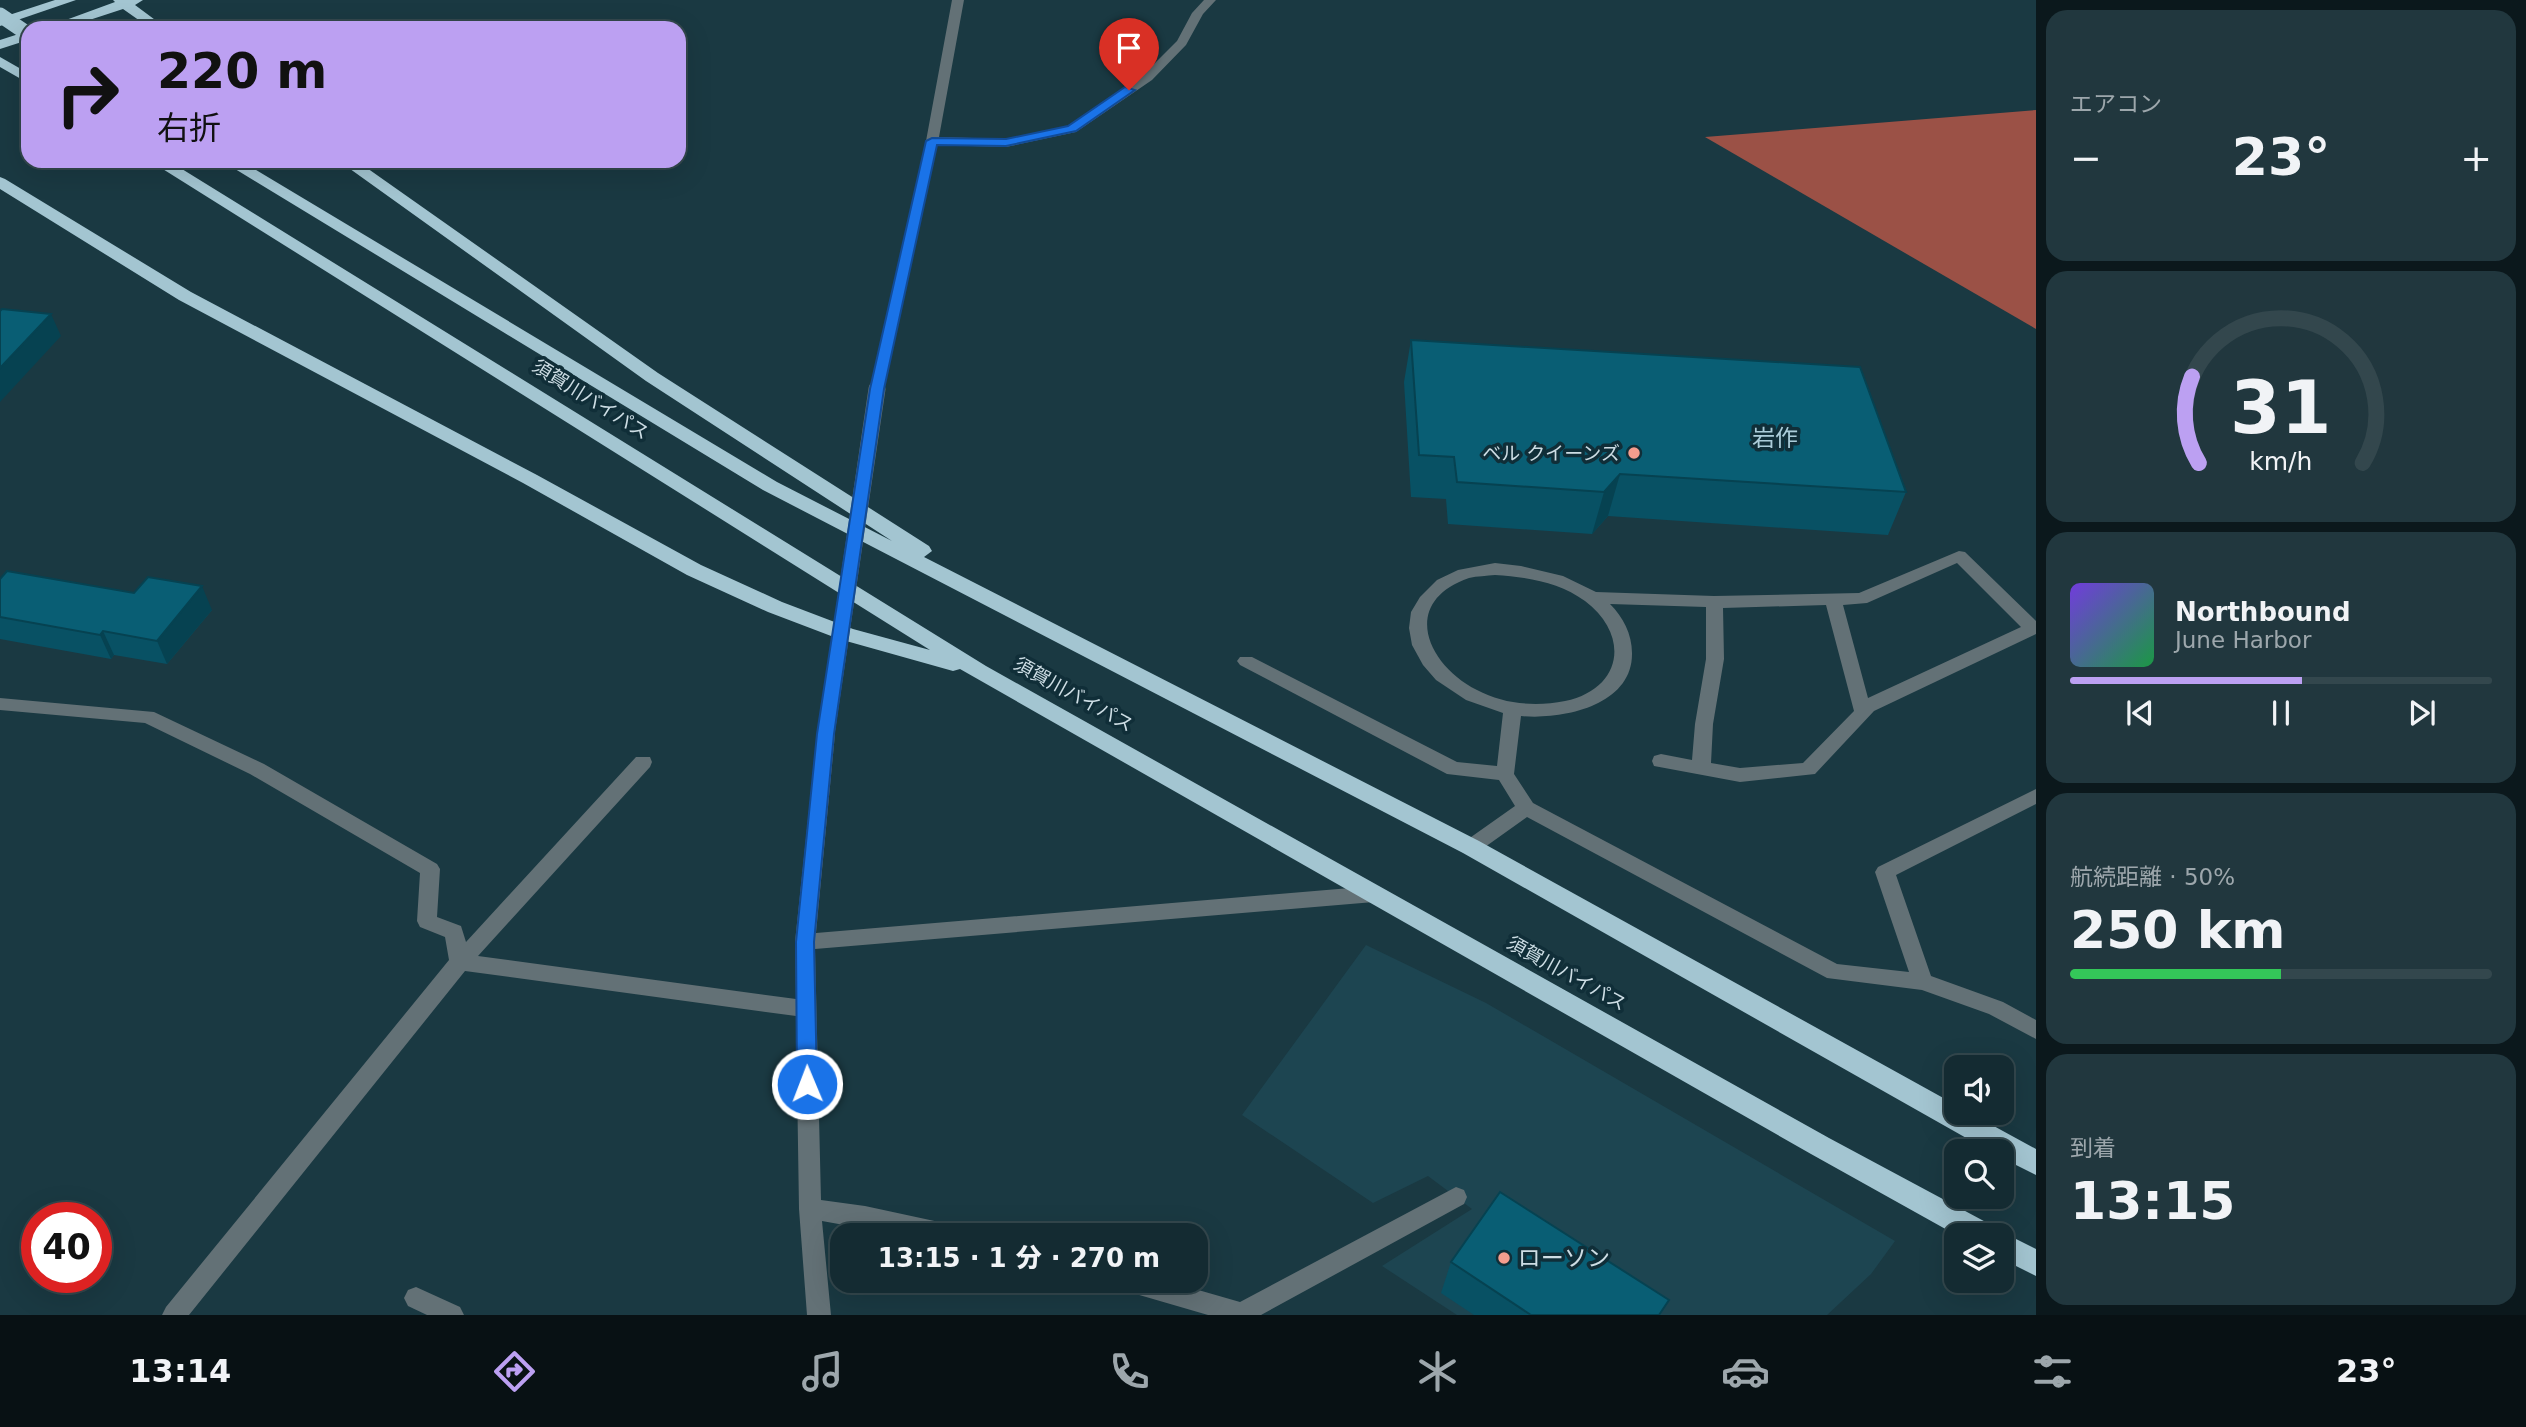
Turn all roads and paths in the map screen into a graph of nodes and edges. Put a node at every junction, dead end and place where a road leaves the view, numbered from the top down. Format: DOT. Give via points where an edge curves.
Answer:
graph roads {
  1 [pos="69,0"];
  2 [pos="958,0"];
  3 [pos="1192,0"];
  4 [pos="1210,0"];
  5 [pos="127,1"];
  6 [pos="1198,13"];
  7 [pos="0,16"];
  8 [pos="71,21"];
  9 [pos="151,21"];
  10 [pos="0,22"];
  11 [pos="21,30"];
  12 [pos="21,38"];
  13 [pos="0,45"];
  14 [pos="0,61"];
  15 [pos="21,74"];
  16 [pos="932,141"];
  17 [pos="169,168"];
  18 [pos="242,168"];
  19 [pos="357,168"];
  20 [pos="0,182"];
  21 [pos="1592,598"];
  22 [pos="1833,600"];
  23 [pos="1714,602"];
  24 [pos="1024,617"];
  25 [pos="1246,661"];
  26 [pos="979,671"];
  27 [pos="0,704"];
  28 [pos="1513,708"];
  29 [pos="1863,712"];
  30 [pos="1661,761"];
  31 [pos="643,762"];
  32 [pos="1701,768"];
  33 [pos="1505,774"];
  34 [pos="2036,796"];
  35 [pos="1526,808"];
  36 [pos="1471,847"];
  37 [pos="1374,894"];
  38 [pos="805,942"];
  39 [pos="460,962"];
  40 [pos="1923,982"];
  41 [pos="806,1009"];
  42 [pos="2036,1030"];
  43 [pos="2036,1163"];
  44 [pos="1456,1197"];
  45 [pos="810,1209"];
  46 [pos="896,1223"];
  47 [pos="1961,1223"];
  48 [pos="2014,1251"];
  49 [pos="2036,1263"];
  50 [pos="1171,1293"];
  51 [pos="416,1298"];
  52 [pos="1245,1314"];
  53 [pos="174,1315"];
  54 [pos="453,1315"];
  55 [pos="819,1315"];
  1 -- 10 [label="highway"];
  2 -- 16 [label="street"];
  3 -- 6 [label="street"];
  4 -- 6 [label="street"];
  5 -- 8 [label="highway"];
  5 -- 9 [label="highway"];
  6 -- 16 [label="street" via="1182,43 1148,77 1072,129 1006,143"];
  7 -- 11 [label="highway, bridge"];
  12 -- 13 [label="highway"];
  14 -- 15 [label="highway"];
  16 -- 38 [label="street, bridge" via="877,389 825,734"];
  17 -- 26 [label="highway, 須賀川バイパス"];
  18 -- 24 [label="highway, 須賀川バイパス" via="770,486"];
  19 -- 24 [label="highway" via="652,377"];
  20 -- 26 [label="highway" via="185,296 694,570 846,634"];
  21 -- 23 [label="street"];
  21 -- 28 [label="street" via="1614,619 1625,644 1624,667 1610,689 1587,703 1557,710"];
  21 -- 28 [label="street" via="1530,571 1495,569 1464,574 1438,586 1421,605 1416,625 1420,648 1435,670 1459,689"];
  22 -- 23 [label="street"];
  22 -- 29 [label="street"];
  22 -- 29 [label="street" via="1861,599 1959,556 2033,628"];
  23 -- 32 [label="street" via="1715,659"];
  24 -- 36 [label="highway, 須賀川バイパス"];
  25 -- 33 [label="street" via="1454,769"];
  26 -- 37 [label="highway, 須賀川バイパス"];
  27 -- 39 [label="street" via="148,716 257,769 430,869 427,921 454,932"];
  28 -- 33 [label="street"];
  29 -- 32 [label="street" via="1808,769 1740,775"];
  30 -- 32 [label="street"];
  31 -- 39 [label="street"];
  33 -- 35 [label="street"];
  34 -- 40 [label="street" via="1885,872"];
  35 -- 36 [label="street"];
  35 -- 40 [label="street" via="1834,972"];
  36 -- 43 [label="highway, 須賀川バイパス"];
  37 -- 38 [label="street"];
  37 -- 47 [label="highway, 須賀川バイパス"];
  38 -- 41 [label="street"];
  39 -- 41 [label="street"];
  39 -- 53 [label="street"];
  40 -- 42 [label="street" via="1996,1008"];
  41 -- 45 [label="street"];
  44 -- 52 [label="street"];
  45 -- 46 [label="street"];
  45 -- 55 [label="street"];
  48 -- 49 [label="highway"];
  50 -- 52 [label="street"];
  51 -- 54 [label="street"];
}
